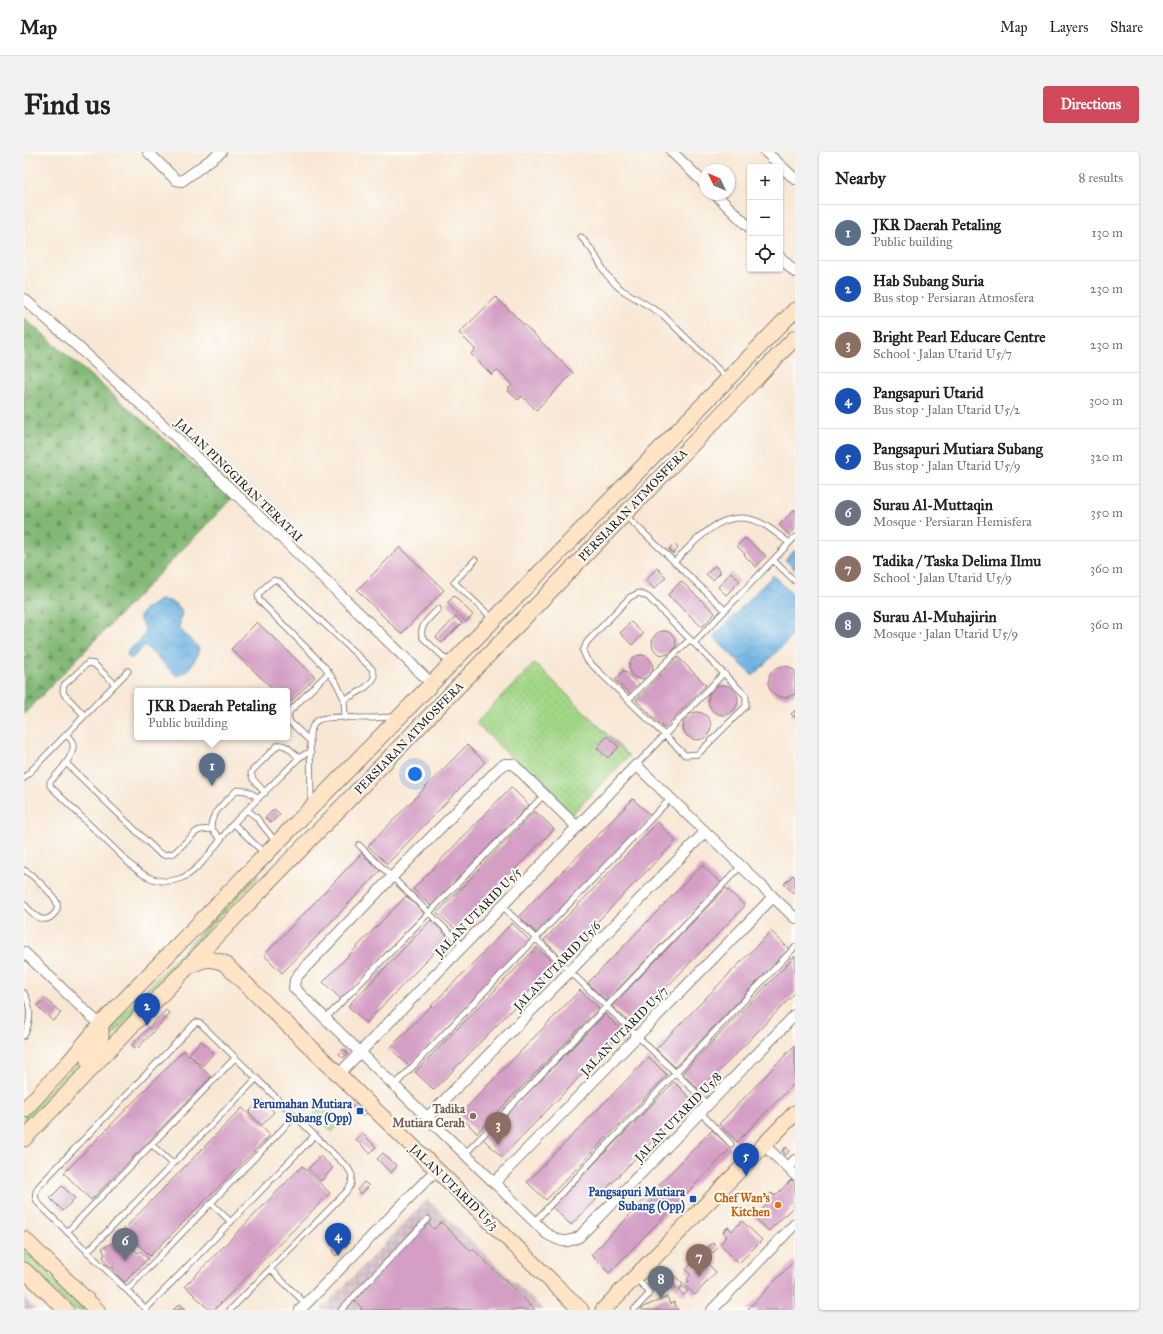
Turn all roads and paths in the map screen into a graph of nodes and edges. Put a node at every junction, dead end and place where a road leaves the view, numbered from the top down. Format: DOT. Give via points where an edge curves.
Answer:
graph roads {
  1 [pos="148,152"];
  2 [pos="221,152"];
  3 [pos="672,152"];
  4 [pos="766,152"];
  5 [pos="699,178"];
  6 [pos="795,179"];
  7 [pos="721,200"];
  8 [pos="747,225"];
  9 [pos="581,237"];
  10 [pos="783,260"];
  11 [pos="795,272"];
  12 [pos="24,299"];
  13 [pos="795,310"];
  14 [pos="795,338"];
  15 [pos="728,378"];
  16 [pos="624,514"];
  17 [pos="795,537"];
  18 [pos="789,543"];
  19 [pos="475,560"];
  20 [pos="773,560"];
  21 [pos="674,562"];
  22 [pos="795,581"];
  23 [pos="438,609"];
  24 [pos="725,610"];
  25 [pos="494,620"];
  26 [pos="692,641"];
  27 [pos="451,664"];
  28 [pos="128,671"];
  29 [pos="328,672"];
  30 [pos="724,673"];
  31 [pos="115,684"];
  32 [pos="432,684"];
  33 [pos="344,699"];
  34 [pos="628,700"];
  35 [pos="290,710"];
  36 [pos="84,715"];
  37 [pos="400,717"];
  38 [pos="345,718"];
  39 [pos="290,722"];
  40 [pos="66,734"];
  41 [pos="664,735"];
  42 [pos="310,741"];
  43 [pos="311,753"];
  44 [pos="299,758"];
  45 [pos="66,763"];
  46 [pos="636,765"];
  47 [pos="24,778"];
  48 [pos="265,793"];
  49 [pos="544,795"];
  50 [pos="259,798"];
  51 [pos="670,799"];
  52 [pos="311,808"];
  53 [pos="247,810"];
  54 [pos="234,824"];
  55 [pos="577,827"];
  56 [pos="212,829"];
  57 [pos="705,832"];
  58 [pos="221,839"];
  59 [pos="359,845"];
  60 [pos="275,857"];
  61 [pos="741,866"];
  62 [pos="24,870"];
  63 [pos="392,877"];
  64 [pos="773,897"];
  65 [pos="24,904"];
  66 [pos="502,906"];
  67 [pos="429,913"];
  68 [pos="795,918"];
  69 [pos="226,928"];
  70 [pos="536,939"];
  71 [pos="463,946"];
  72 [pos="795,947"];
  73 [pos="24,952"];
  74 [pos="224,964"];
  75 [pos="188,967"];
  76 [pos="570,971"];
  77 [pos="24,993"];
  78 [pos="606,1006"];
  79 [pos="795,1015"];
  80 [pos="326,1018"];
  81 [pos="100,1025"];
  82 [pos="24,1036"];
  83 [pos="637,1036"];
  84 [pos="360,1052"];
  85 [pos="235,1058"];
  86 [pos="675,1073"];
  87 [pos="338,1075"];
  88 [pos="257,1078"];
  89 [pos="394,1086"];
  90 [pos="708,1104"];
  91 [pos="24,1110"];
  92 [pos="51,1112"];
  93 [pos="700,1112"];
  94 [pos="795,1113"];
  95 [pos="295,1116"];
  96 [pos="427,1118"];
  97 [pos="315,1135"];
  98 [pos="24,1140"];
  99 [pos="152,1144"];
  100 [pos="731,1144"];
  101 [pos="764,1145"];
  102 [pos="465,1154"];
  103 [pos="173,1164"];
  104 [pos="793,1168"];
  105 [pos="436,1170"];
  106 [pos="494,1183"];
  107 [pos="211,1202"];
  108 [pos="428,1219"];
  109 [pos="231,1222"];
  110 [pos="534,1222"];
  111 [pos="795,1224"];
  112 [pos="67,1232"];
  113 [pos="24,1239"];
  114 [pos="87,1252"];
  115 [pos="270,1269"];
  116 [pos="24,1270"];
  117 [pos="635,1277"];
  118 [pos="127,1290"];
  119 [pos="303,1307"];
  120 [pos="147,1309"];
  121 [pos="66,1310"];
  122 [pos="98,1310"];
  123 [pos="230,1310"];
  124 [pos="342,1310"];
  125 [pos="581,1310"];
  126 [pos="603,1310"];
  127 [pos="634,1310"];
  128 [pos="712,1310"];
  1 -- 2 [label="street" via="176,180 182,181"];
  3 -- 5 [label="street"];
  4 -- 6 [label="street"];
  7 -- 8 [label="street"];
  9 -- 15 [label="lane" via="615,284 662,314"];
  10 -- 11 [label="street"];
  12 -- 32 [label="street, JALAN PINGGIRAN TERATAI" via="124,388"];
  13 -- 15 [label="street, PERSIARAN ATMOSFERA"];
  14 -- 16 [label="street, PERSIARAN ATMOSFERA"];
  15 -- 25 [label="street, PERSIARAN ATMOSFERA"];
  16 -- 21 [label="lane"];
  16 -- 60 [label="street, PERSIARAN ATMOSFERA" via="295,856"];
  17 -- 18 [label="lane"];
  18 -- 20 [label="lane"];
  18 -- 21 [label="lane" via="760,523 747,518 737,518 708,529"];
  19 -- 25 [label="lane" via="454,582"];
  20 -- 22 [label="lane"];
  20 -- 24 [label="lane"];
  21 -- 24 [label="lane"];
  23 -- 27 [label="lane" via="426,622 421,634"];
  24 -- 26 [label="lane"];
  25 -- 27 [label="street, PERSIARAN ATMOSFERA"];
  26 -- 30 [label="lane"];
  26 -- 34 [label="lane"];
  26 -- 34 [label="lane" via="648,597 639,593 630,597 586,642 583,651 587,660"];
  27 -- 32 [label="street, PERSIARAN ATMOSFERA"];
  28 -- 31 [label="lane"];
  29 -- 33 [label="lane" via="338,684"];
  29 -- 33 [label="lane" via="259,600 258,595 274,580 280,582 372,669 374,678 355,695"];
  29 -- 35 [label="lane"];
  30 -- 41 [label="lane"];
  30 -- 41 [label="lane" via="746,696 746,706 698,754 685,755"];
  31 -- 36 [label="lane"];
  31 -- 36 [label="lane" via="94,664 88,663 64,685 64,694"];
  32 -- 37 [label="street, PERSIARAN ATMOSFERA"];
  33 -- 38 [label="lane"];
  34 -- 41 [label="lane"];
  36 -- 40 [label="lane"];
  37 -- 38 [label="lane"];
  37 -- 52 [label="street, PERSIARAN ATMOSFERA"];
  38 -- 42 [label="lane" via="323,718 316,721 312,726"];
  39 -- 42 [label="lane"];
  40 -- 45 [label="lane" via="73,745"];
  40 -- 47 [label="lane"];
  41 -- 46 [label="lane"];
  42 -- 43 [label="lane"];
  43 -- 44 [label="lane"];
  43 -- 52 [label="lane"];
  44 -- 48 [label="lane"];
  44 -- 48 [label="lane" via="281,744 252,771 253,779"];
  45 -- 56 [label="lane" via="164,855 174,853 196,832"];
  45 -- 58 [label="lane" via="50,782 50,786 132,866 150,879 162,882 190,874"];
  46 -- 51 [label="street"];
  46 -- 55 [label="street, JALAN UTARID U5/5"];
  48 -- 50 [label="lane"];
  49 -- 55 [label="street"];
  49 -- 63 [label="street" via="513,764 506,764 499,768"];
  49 -- 67 [label="lane"];
  50 -- 53 [label="lane"];
  50 -- 56 [label="lane" via="237,790 214,813"];
  51 -- 57 [label="street"];
  51 -- 70 [label="lane"];
  52 -- 60 [label="street, PERSIARAN ATMOSFERA"];
  53 -- 54 [label="lane"];
  53 -- 60 [label="lane" via="256,817"];
  54 -- 58 [label="lane"];
  54 -- 60 [label="lane"];
  55 -- 66 [label="street, JALAN UTARID U5/5"];
  56 -- 58 [label="lane"];
  57 -- 61 [label="street"];
  57 -- 76 [label="street, JALAN UTARID U5/6"];
  59 -- 63 [label="lane"];
  60 -- 69 [label="street, PERSIARAN ATMOSFERA"];
  60 -- 81 [label="street, PERSIARAN ATMOSFERA"];
  61 -- 64 [label="street"];
  61 -- 78 [label="lane"];
  62 -- 65 [label="lane" via="55,898 58,907 56,914 43,920"];
  63 -- 67 [label="lane"];
  63 -- 80 [label="street" via="295,980 294,988"];
  64 -- 68 [label="street"];
  64 -- 83 [label="street, JALAN UTARID U5/7"];
  66 -- 70 [label="lane"];
  66 -- 71 [label="street, JALAN UTARID U5/5"];
  67 -- 71 [label="lane"];
  67 -- 80 [label="lane"];
  69 -- 74 [label="street" via="221,941"];
  69 -- 75 [label="street, PERSIARAN ATMOSFERA"];
  70 -- 76 [label="lane"];
  70 -- 89 [label="lane"];
  71 -- 84 [label="street, JALAN UTARID U5/5"];
  72 -- 86 [label="lane"];
  73 -- 81 [label="street"];
  74 -- 75 [label="street" via="213,959 200,960"];
  74 -- 87 [label="street, JALAN UTARID U5/3"];
  75 -- 92 [label="street, PERSIARAN ATMOSFERA"];
  76 -- 78 [label="lane"];
  76 -- 96 [label="street, JALAN UTARID U5/6"];
  77 -- 82 [label="lane" via="30,1007 28,1029"];
  78 -- 83 [label="lane"];
  78 -- 102 [label="lane"];
  79 -- 90 [label="street, JALAN UTARID U5/8"];
  80 -- 84 [label="street"];
  81 -- 91 [label="street, PERSIARAN ATMOSFERA"];
  81 -- 92 [label="street" via="101,1039 98,1050 67,1086"];
  83 -- 86 [label="lane"];
  83 -- 106 [label="street, JALAN UTARID U5/7"];
  84 -- 87 [label="street, JALAN UTARID U5/5"];
  84 -- 89 [label="street"];
  85 -- 88 [label="lane"];
  85 -- 99 [label="lane"];
  85 -- 112 [label="lane" via="201,1024 194,1023 36,1190 36,1200"];
  86 -- 90 [label="lane"];
  86 -- 110 [label="lane"];
  87 -- 105 [label="street, JALAN UTARID U5/3"];
  88 -- 95 [label="lane"];
  88 -- 103 [label="lane"];
  89 -- 96 [label="street"];
  90 -- 93 [label="street, JALAN UTARID U5/8"];
  92 -- 98 [label="street, PERSIARAN ATMOSFERA"];
  93 -- 100 [label="lane"];
  93 -- 110 [label="street, JALAN UTARID U5/8" via="579,1237 568,1242 559,1240 547,1234"];
  94 -- 101 [label="street"];
  95 -- 97 [label="lane"];
  95 -- 107 [label="lane"];
  96 -- 102 [label="street"];
  97 -- 109 [label="lane"];
  97 -- 115 [label="lane" via="348,1168 352,1175 351,1185"];
  99 -- 103 [label="lane"];
  99 -- 112 [label="lane"];
  101 -- 104 [label="street"];
  101 -- 117 [label="street"];
  102 -- 106 [label="street"];
  103 -- 114 [label="lane"];
  105 -- 119 [label="street"];
  105 -- 125 [label="street, JALAN UTARID U5/3"];
  106 -- 110 [label="street"];
  107 -- 109 [label="lane"];
  107 -- 118 [label="lane"];
  108 -- 124 [label="lane"];
  109 -- 120 [label="lane"];
  111 -- 128 [label="street"];
  112 -- 114 [label="lane"];
  113 -- 122 [label="street"];
  114 -- 118 [label="lane"];
  115 -- 119 [label="lane"];
  115 -- 123 [label="lane"];
  116 -- 121 [label="street"];
  117 -- 126 [label="street"];
  117 -- 127 [label="lane" via="649,1292"];
  118 -- 120 [label="lane"];
}
